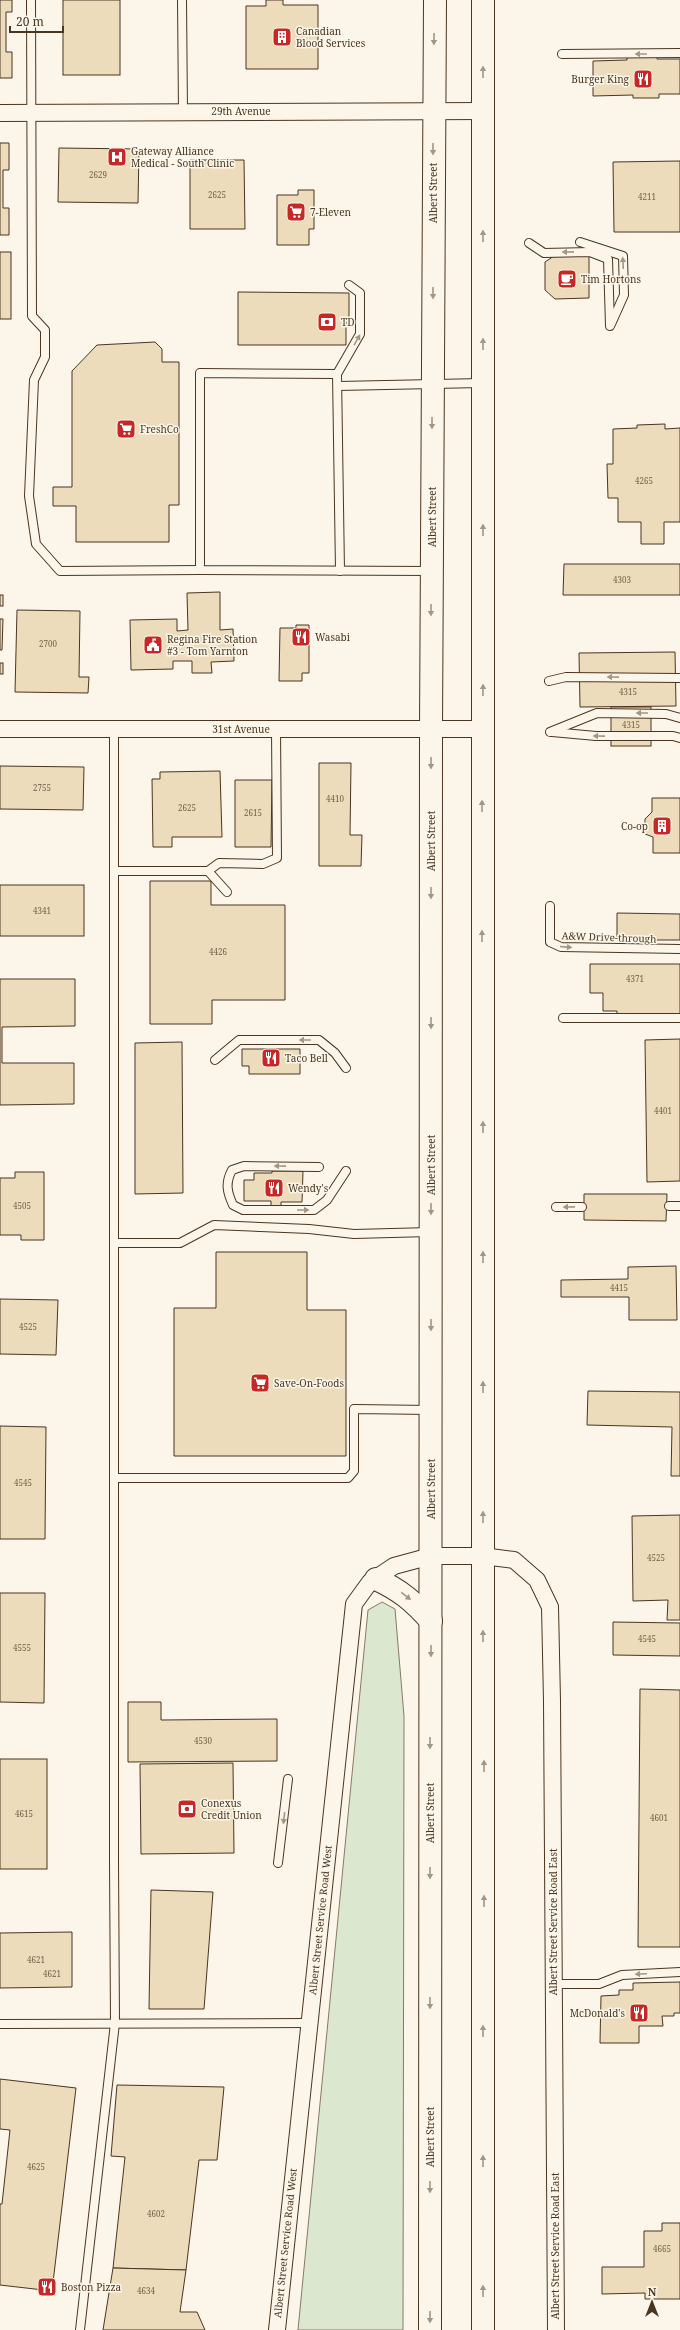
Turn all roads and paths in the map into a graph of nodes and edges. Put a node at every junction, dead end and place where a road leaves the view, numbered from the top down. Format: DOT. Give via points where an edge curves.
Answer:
graph roads {
  1 [pos="31,0"];
  2 [pos="182,0"];
  3 [pos="435,0"];
  4 [pos="483,0"];
  5 [pos="562,54"];
  6 [pos="680,54"];
  7 [pos="434,110"];
  8 [pos="482,111"];
  9 [pos="31,112"];
  10 [pos="183,112"];
  11 [pos="0,113"];
  12 [pos="580,242"];
  13 [pos="529,243"];
  14 [pos="349,285"];
  15 [pos="337,374"];
  16 [pos="482,383"];
  17 [pos="432,384"];
  18 [pos="338,386"];
  19 [pos="200,570"];
  20 [pos="340,571"];
  21 [pos="432,571"];
  22 [pos="680,678"];
  23 [pos="549,681"];
  24 [pos="680,718"];
  25 [pos="0,729"];
  26 [pos="114,729"];
  27 [pos="276,729"];
  28 [pos="431,729"];
  29 [pos="482,729"];
  30 [pos="680,738"];
  31 [pos="114,871"];
  32 [pos="208,871"];
  33 [pos="227,892"];
  34 [pos="550,906"];
  35 [pos="680,949"];
  36 [pos="563,1018"];
  37 [pos="680,1018"];
  38 [pos="215,1060"];
  39 [pos="346,1068"];
  40 [pos="319,1167"];
  41 [pos="346,1171"];
  42 [pos="669,1206"];
  43 [pos="680,1206"];
  44 [pos="556,1207"];
  45 [pos="582,1207"];
  46 [pos="431,1232"];
  47 [pos="115,1243"];
  48 [pos="431,1410"];
  49 [pos="115,1478"];
  50 [pos="431,1556"];
  51 [pos="483,1556"];
  52 [pos="376,1579"];
  53 [pos="431,1621"];
  54 [pos="288,1779"];
  55 [pos="278,1863"];
  56 [pos="680,1972"];
  57 [pos="553,1984"];
  58 [pos="116,2023"];
  59 [pos="308,2023"];
  60 [pos="0,2024"];
  61 [pos="80,2330"];
  62 [pos="277,2330"];
  63 [pos="430,2330"];
  64 [pos="483,2330"];
  65 [pos="556,2330"];
  1 -- 9 [label="lane"];
  2 -- 10 [label="lane"];
  3 -- 7 [label="main road, Albert Street, one-way"];
  8 -- 4 [label="main road, one-way"];
  6 -- 5 [label="lane, one-way"];
  7 -- 8 [label="street, 29th Avenue"];
  7 -- 10 [label="street, 29th Avenue"];
  7 -- 17 [label="main road, Albert Street, one-way"];
  16 -- 8 [label="main road, one-way"];
  9 -- 10 [label="street, 29th Avenue"];
  9 -- 11 [label="street, 29th Avenue"];
  9 -- 19 [label="lane" via="32,316 45,330 45,357 34,380 29,488 36,544 60,571"];
  12 -- 13 [label="lane" via="623,256 624,295 610,326 608,259 590,252 544,253"];
  15 -- 14 [label="lane, one-way" via="360,334 360,293"];
  15 -- 18 [label="lane"];
  15 -- 19 [label="lane" via="200,373"];
  16 -- 17 [label="lane"];
  29 -- 16 [label="main road, one-way"];
  17 -- 18 [label="lane"];
  17 -- 21 [label="main road, Albert Street, one-way"];
  18 -- 20 [label="lane"];
  19 -- 20 [label="lane"];
  20 -- 21 [label="lane"];
  21 -- 28 [label="main road, Albert Street, one-way"];
  22 -- 23 [label="lane, one-way" via="566,677"];
  24 -- 30 [label="lane" via="666,714 596,714 550,732"];
  25 -- 26 [label="street, 31st Avenue"];
  26 -- 27 [label="street, 31st Avenue"];
  26 -- 31 [label="lane"];
  27 -- 28 [label="street, 31st Avenue"];
  27 -- 32 [label="lane" via="277,858 263,864 219,863"];
  28 -- 29 [label="street, 31st Avenue"];
  28 -- 46 [label="main road, Albert Street, one-way"];
  51 -- 29 [label="main road, one-way"];
  31 -- 32 [label="lane"];
  31 -- 47 [label="lane"];
  32 -- 33 [label="lane"];
  34 -- 35 [label="lane, A&W Drive-through, one-way" via="550,942 561,947"];
  36 -- 37 [label="lane"];
  39 -- 38 [label="lane, one-way" via="335,1053 319,1040 239,1040"];
  40 -- 41 [label="lane, one-way" via="244,1166 232,1170 227,1193 233,1205 243,1210 314,1210 327,1200"];
  42 -- 43 [label="lane"];
  45 -- 44 [label="lane, one-way"];
  46 -- 47 [label="lane" via="354,1234 309,1229 214,1225 180,1243"];
  46 -- 48 [label="main road, Albert Street, one-way"];
  47 -- 49 [label="lane"];
  48 -- 49 [label="lane" via="354,1409 354,1471 348,1478"];
  48 -- 50 [label="main road, Albert Street"];
  49 -- 58 [label="lane"];
  50 -- 51 [label="street, Albert Street Service Road East"];
  50 -- 52 [label="street, Albert Street Service Road West" via="394,1566"];
  50 -- 53 [label="main road, Albert Street"];
  51 -- 57 [label="street, Albert Street Service Road East" via="514,1560 537,1580 550,1607"];
  64 -- 51 [label="main road, one-way"];
  52 -- 53 [label="main road, one-way" via="412,1600"];
  52 -- 59 [label="street, Albert Street Service Road West" via="370,1582 354,1604"];
  53 -- 63 [label="main road, Albert Street, one-way"];
  54 -- 55 [label="lane, one-way"];
  56 -- 57 [label="lane, one-way" via="622,1974 599,1984"];
  57 -- 65 [label="street, Albert Street Service Road East"];
  58 -- 59 [label="lane"];
  58 -- 60 [label="lane"];
  58 -- 61 [label="lane"];
  59 -- 62 [label="street, Albert Street Service Road West"];
}
